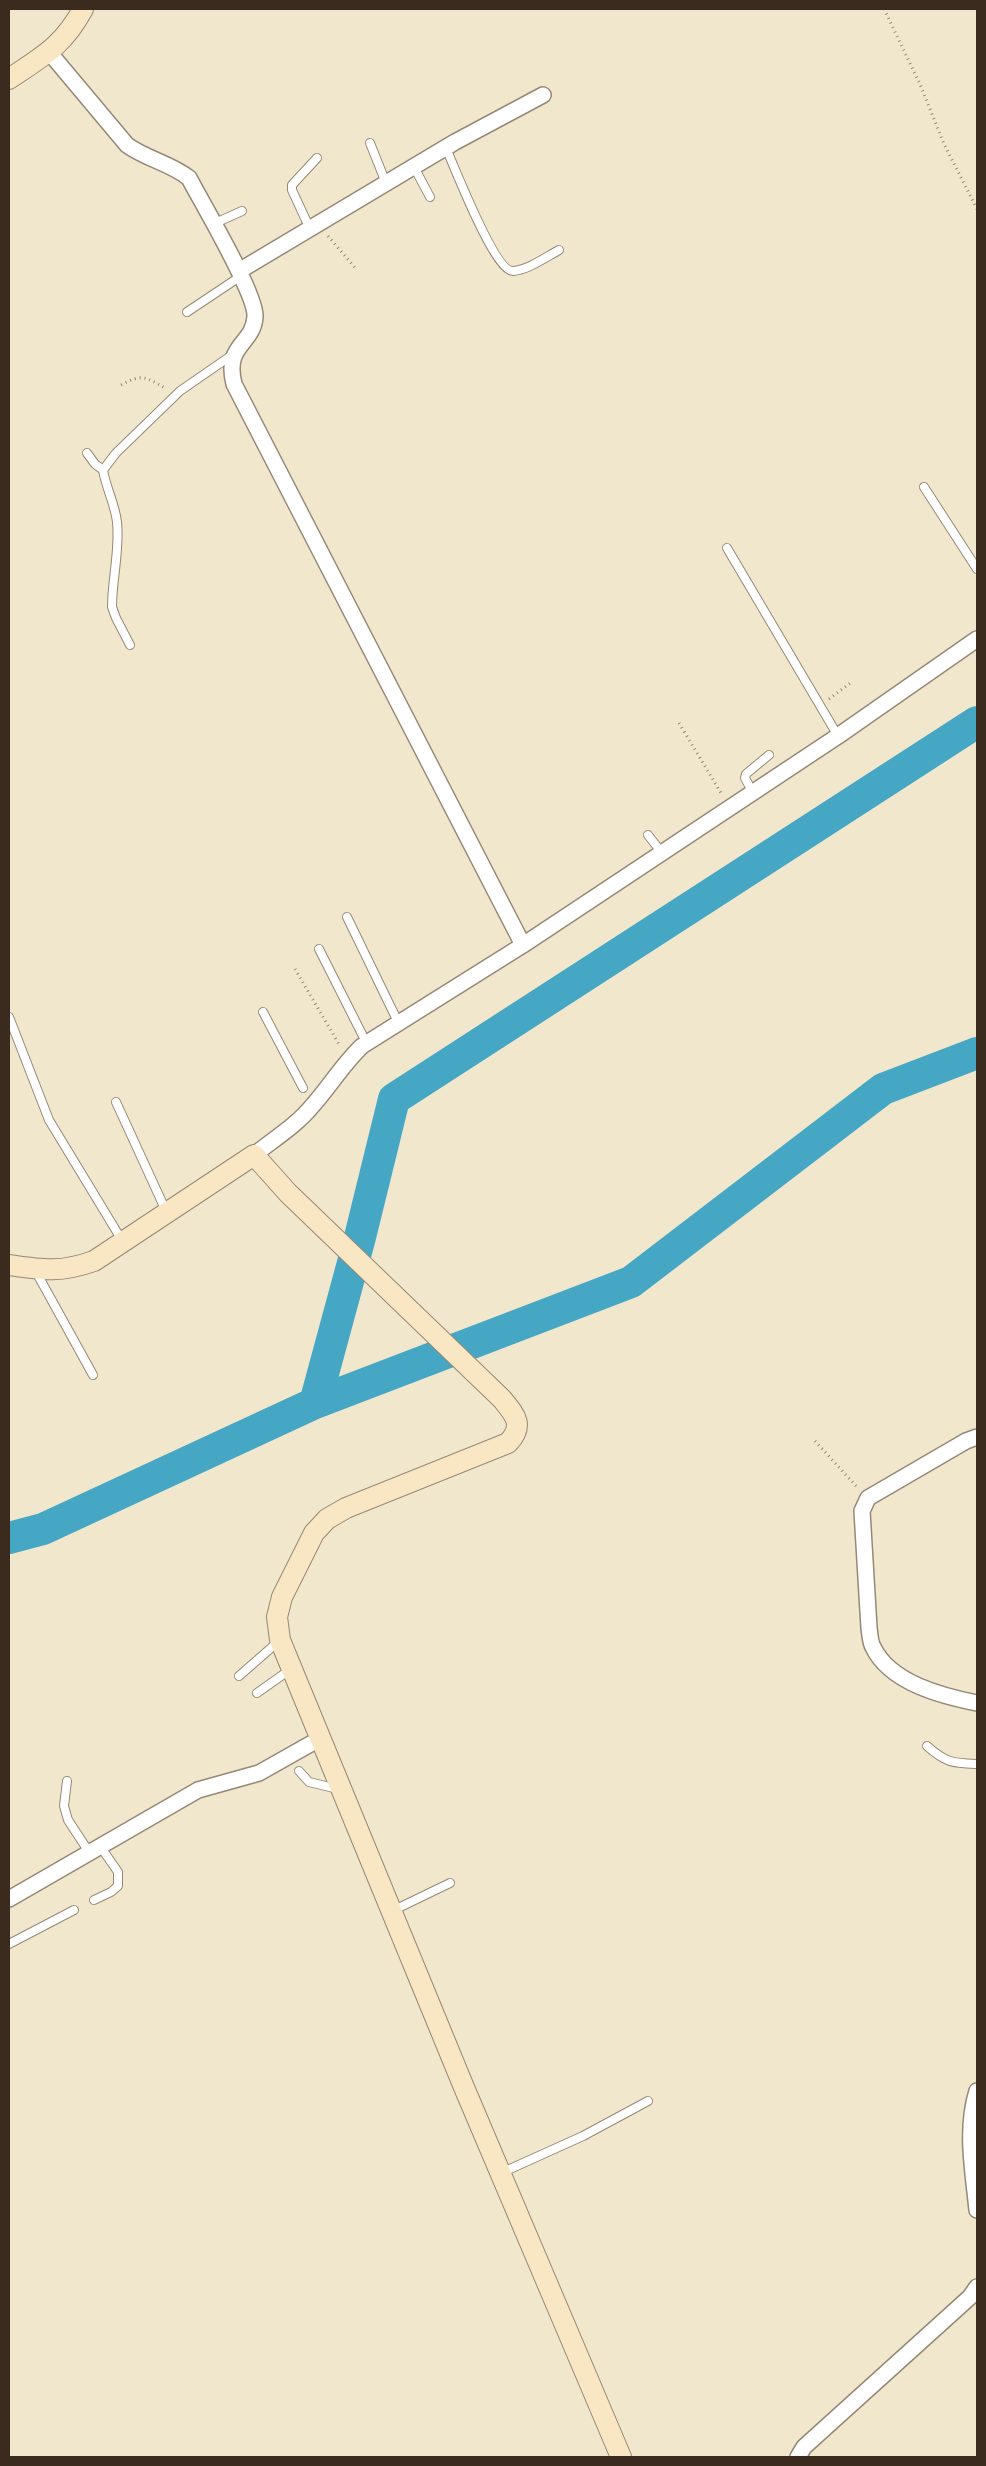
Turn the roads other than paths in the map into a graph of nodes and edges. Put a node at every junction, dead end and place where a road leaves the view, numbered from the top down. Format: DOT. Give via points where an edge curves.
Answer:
graph roads {
  1 [pos="83,9"];
  2 [pos="49,52"];
  3 [pos="9,78"];
  4 [pos="543,95"];
  5 [pos="370,143"];
  6 [pos="446,148"];
  7 [pos="317,158"];
  8 [pos="414,167"];
  9 [pos="386,183"];
  10 [pos="430,197"];
  11 [pos="242,210"];
  12 [pos="213,224"];
  13 [pos="314,226"];
  14 [pos="559,250"];
  15 [pos="240,274"];
  16 [pos="188,312"];
  17 [pos="234,354"];
  18 [pos="87,453"];
  19 [pos="104,470"];
  20 [pos="924,487"];
  21 [pos="727,548"];
  22 [pos="977,569"];
  23 [pos="977,639"];
  24 [pos="130,645"];
  25 [pos="838,736"];
  26 [pos="769,755"];
  27 [pos="753,793"];
  28 [pos="648,835"];
  29 [pos="662,853"];
  30 [pos="347,918"];
  31 [pos="523,945"];
  32 [pos="319,949"];
  33 [pos="263,1012"];
  34 [pos="9,1017"];
  35 [pos="399,1024"];
  36 [pos="367,1044"];
  37 [pos="303,1088"];
  38 [pos="116,1102"];
  39 [pos="254,1154"];
  40 [pos="166,1213"];
  41 [pos="123,1242"];
  42 [pos="9,1265"];
  43 [pos="34,1268"];
  44 [pos="92,1375"];
  45 [pos="977,1437"];
  46 [pos="280,1640"];
  47 [pos="292,1668"];
  48 [pos="239,1676"];
  49 [pos="257,1692"];
  50 [pos="977,1703"];
  51 [pos="322,1738"];
  52 [pos="927,1746"];
  53 [pos="977,1764"];
  54 [pos="299,1771"];
  55 [pos="67,1781"];
  56 [pos="342,1790"];
  57 [pos="95,1849"];
  58 [pos="450,1883"];
  59 [pos="9,1900"];
  60 [pos="94,1900"];
  61 [pos="74,1910"];
  62 [pos="392,1911"];
  63 [pos="9,1944"];
  64 [pos="977,2091"];
  65 [pos="648,2101"];
  66 [pos="501,2173"];
  67 [pos="977,2210"];
  68 [pos="977,2286"];
  69 [pos="622,2457"];
  70 [pos="798,2457"];
  1 -- 2 [label="main road" via="72,30"];
  2 -- 3 [label="main road"];
  2 -- 12 [label="street" via="127,144 177,168 189,178"];
  4 -- 6 [label="street"];
  5 -- 9 [label="lane"];
  6 -- 8 [label="street"];
  6 -- 14 [label="lane" via="474,212 506,269 524,268"];
  7 -- 13 [label="lane" via="292,185"];
  8 -- 9 [label="street"];
  8 -- 10 [label="lane"];
  9 -- 13 [label="street"];
  11 -- 12 [label="lane"];
  12 -- 15 [label="street"];
  13 -- 15 [label="street"];
  15 -- 16 [label="lane"];
  15 -- 17 [label="street" via="253,303 255,317"];
  17 -- 19 [label="lane" via="176,395 116,453"];
  17 -- 31 [label="street" via="230,369 234,384"];
  18 -- 19 [label="lane"];
  19 -- 24 [label="lane" via="117,525 112,607"];
  20 -- 22 [label="lane"];
  21 -- 25 [label="lane"];
  23 -- 25 [label="street"];
  25 -- 27 [label="street"];
  26 -- 27 [label="lane" via="746,774"];
  27 -- 29 [label="street"];
  28 -- 29 [label="lane"];
  29 -- 31 [label="street"];
  30 -- 35 [label="lane"];
  31 -- 35 [label="street"];
  32 -- 36 [label="lane"];
  33 -- 37 [label="lane"];
  34 -- 41 [label="lane" via="49,1120"];
  35 -- 36 [label="street"];
  36 -- 39 [label="street" via="348,1060 300,1119"];
  38 -- 40 [label="lane"];
  39 -- 40 [label="main road"];
  39 -- 46 [label="main road" via="288,1193 502,1399 515,1416 518,1426 508,1444 346,1508 327,1519 314,1533 282,1597 277,1617"];
  40 -- 41 [label="main road"];
  41 -- 43 [label="main road" via="94,1261 71,1269"];
  42 -- 43 [label="main road"];
  43 -- 44 [label="lane"];
  45 -- 50 [label="street" via="868,1498 862,1511 872,1647 899,1676 948,1697"];
  46 -- 47 [label="main road"];
  46 -- 48 [label="lane"];
  47 -- 49 [label="lane"];
  47 -- 51 [label="main road"];
  51 -- 56 [label="main road"];
  51 -- 57 [label="street" via="259,1773 198,1790"];
  52 -- 53 [label="lane" via="941,1759"];
  54 -- 56 [label="lane" via="309,1782"];
  55 -- 57 [label="lane" via="66,1813"];
  56 -- 62 [label="main road"];
  57 -- 59 [label="street"];
  57 -- 60 [label="lane" via="118,1872 118,1886"];
  58 -- 62 [label="lane"];
  61 -- 63 [label="lane"];
  62 -- 66 [label="main road"];
  64 -- 67 [label="street" via="970,2124 970,2146"];
  65 -- 66 [label="lane" via="583,2136"];
  66 -- 69 [label="main road"];
  68 -- 70 [label="street" via="970,2296 804,2447"];
}
